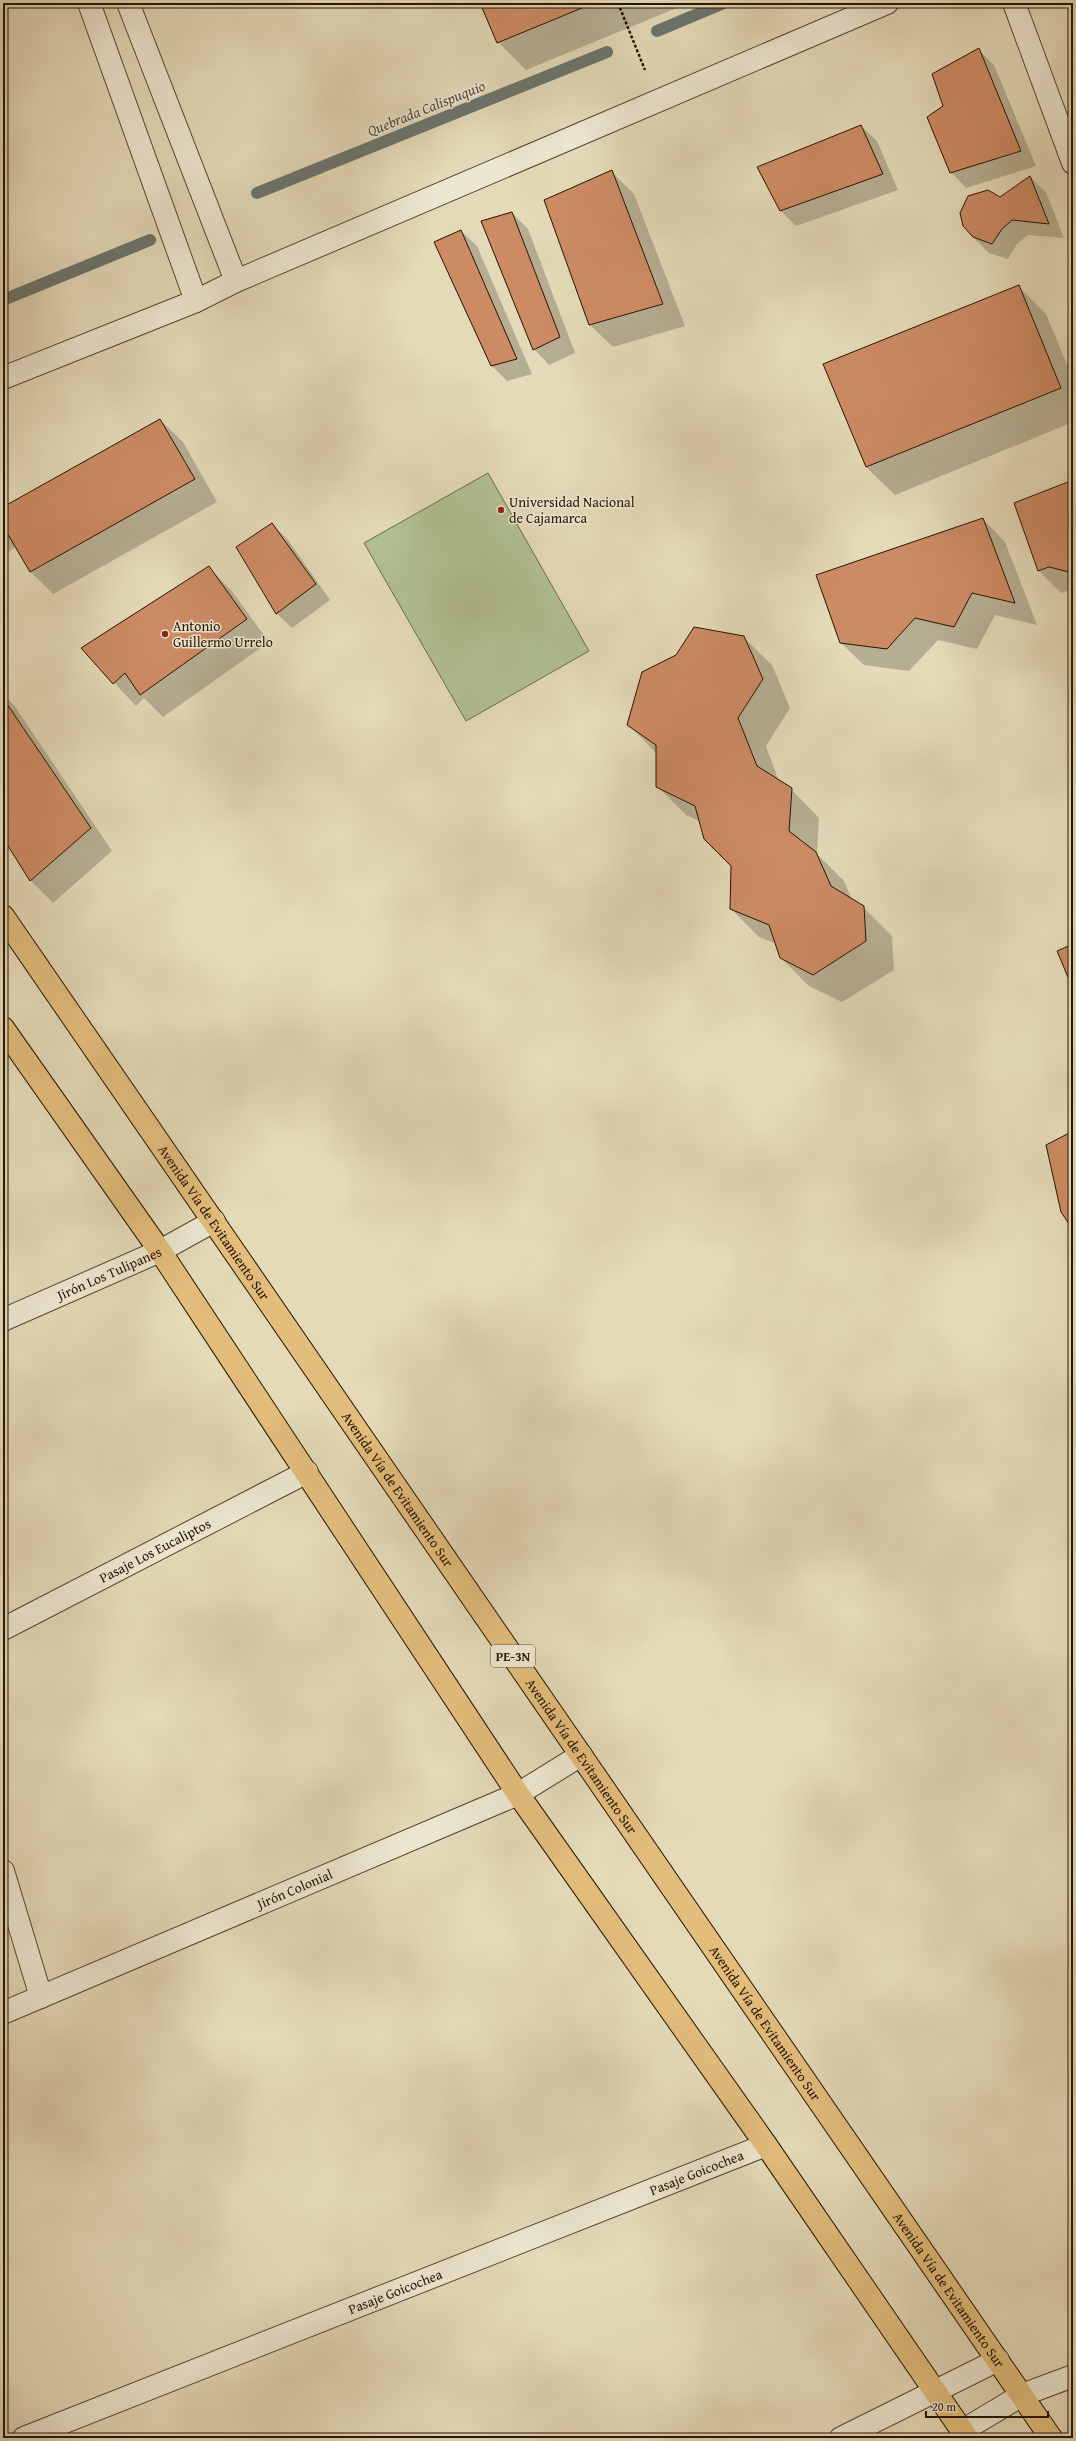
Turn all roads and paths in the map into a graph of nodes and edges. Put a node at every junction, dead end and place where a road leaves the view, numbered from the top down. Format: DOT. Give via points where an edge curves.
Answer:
graph roads {
  1 [pos="89,3"];
  2 [pos="128,3"];
  3 [pos="618,3"];
  4 [pos="887,3"];
  5 [pos="1014,3"];
  6 [pos="658,102"];
  7 [pos="1073,163"];
  8 [pos="236,281"];
  9 [pos="196,302"];
  10 [pos="3,378"];
  11 [pos="3,916"];
  12 [pos="3,1028"];
  13 [pos="214,1221"];
  14 [pos="160,1251"];
  15 [pos="3,1320"];
  16 [pos="306,1472"];
  17 [pos="3,1629"];
  18 [pos="581,1755"];
  19 [pos="518,1794"];
  20 [pos="3,1871"];
  21 [pos="41,1997"];
  22 [pos="3,2013"];
  23 [pos="766,2145"];
  24 [pos="998,2360"];
  25 [pos="1073,2376"];
  26 [pos="936,2393"];
  27 [pos="1022,2395"];
  28 [pos="965,2435"];
  29 [pos="24,2438"];
  30 [pos="840,2438"];
  31 [pos="1051,2438"];
  1 -- 9 [label="street"];
  2 -- 8 [label="street"];
  3 -- 6 [label="path"];
  4 -- 6 [label="street"];
  5 -- 7 [label="street"];
  6 -- 8 [label="street"];
  8 -- 9 [label="street"];
  9 -- 10 [label="street"];
  11 -- 13 [label="highway, Avenida Vía de Evitamiento Sur / PE-3N"];
  12 -- 14 [label="highway"];
  13 -- 14 [label="street, Jirón Los Tulipanes"];
  13 -- 18 [label="highway, Avenida Vía de Evitamiento Sur / PE-3N"];
  14 -- 15 [label="street, Jirón Los Tulipanes"];
  14 -- 16 [label="highway"];
  16 -- 17 [label="street, Pasaje Los Eucaliptos"];
  16 -- 19 [label="highway"];
  18 -- 19 [label="street, Jirón Colonial"];
  18 -- 24 [label="highway, Avenida Vía de Evitamiento Sur / PE-3N"];
  19 -- 21 [label="street, Jirón Colonial"];
  19 -- 23 [label="highway"];
  20 -- 21 [label="street"];
  21 -- 22 [label="street, Jirón Colonial"];
  23 -- 26 [label="highway"];
  23 -- 29 [label="street, Pasaje Goicochea"];
  24 -- 26 [label="street"];
  24 -- 27 [label="highway, Avenida Vía de Evitamiento Sur / PE-3N"];
  25 -- 27 [label="street"];
  26 -- 28 [label="highway"];
  26 -- 30 [label="street"];
  27 -- 28 [label="street"];
  27 -- 31 [label="highway, Avenida Vía de Evitamiento Sur / PE-3N"];
}
